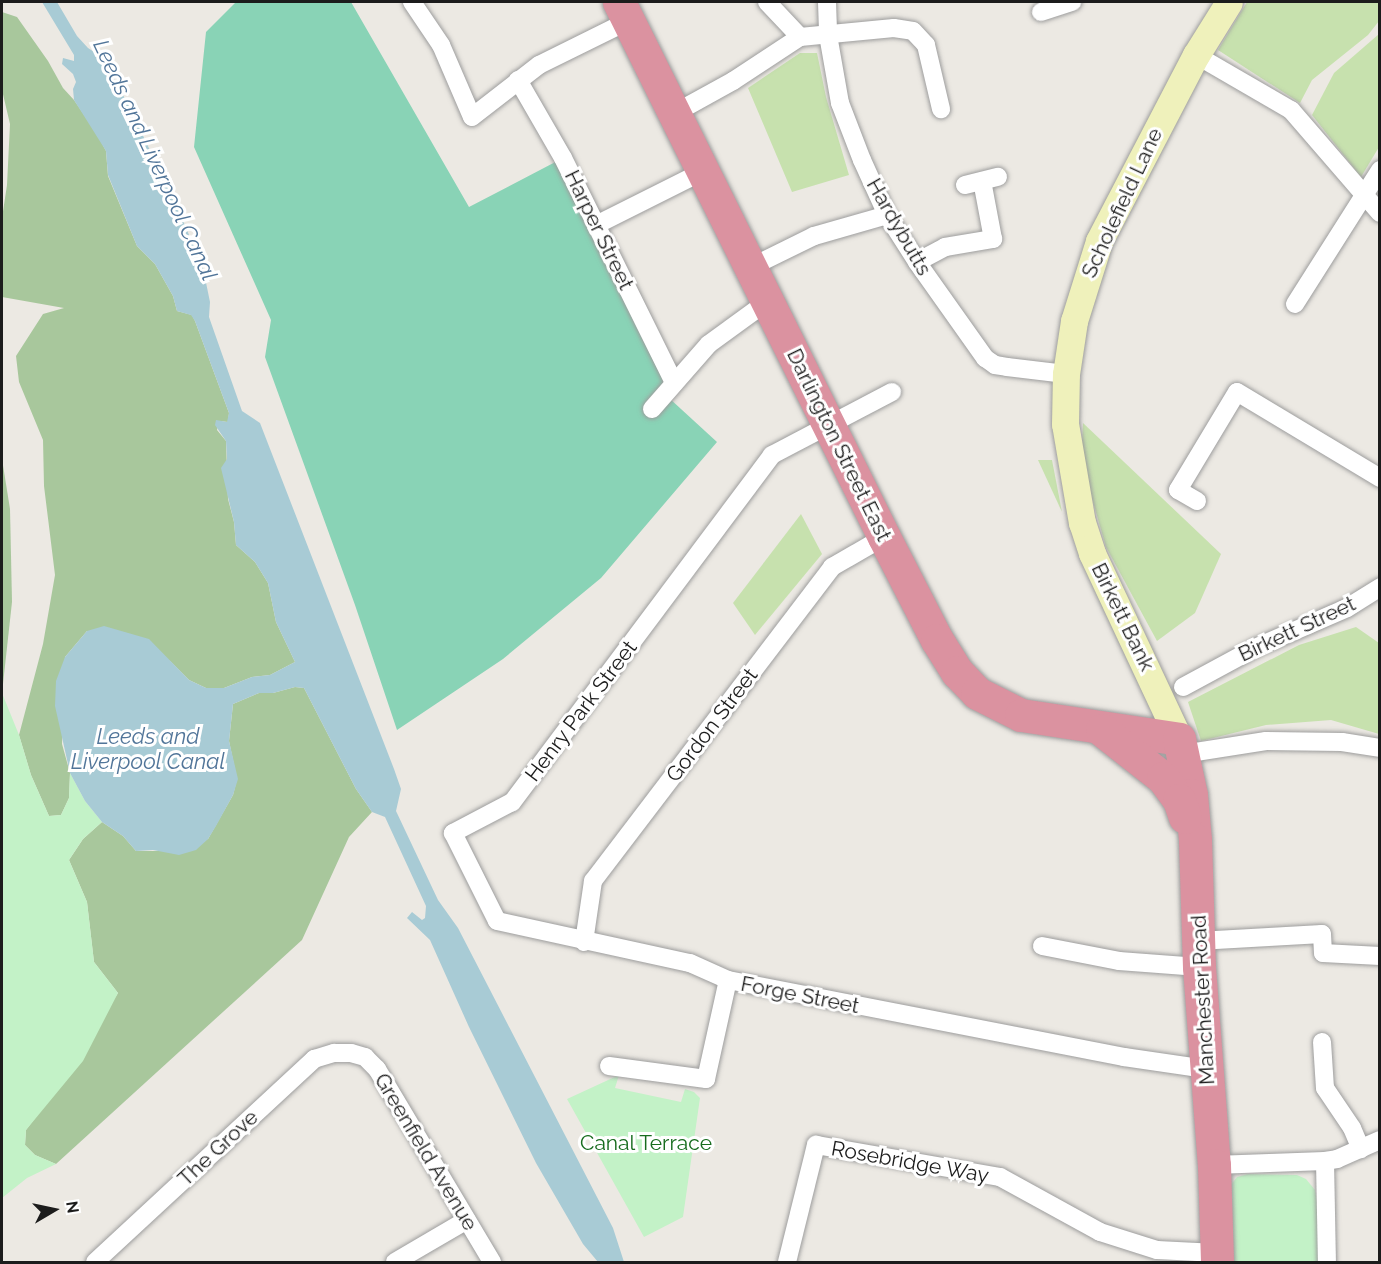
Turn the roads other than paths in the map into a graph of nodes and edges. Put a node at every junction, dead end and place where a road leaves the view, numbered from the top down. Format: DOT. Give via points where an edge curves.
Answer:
graph roads {
  1 [pos="411,2"];
  2 [pos="766,2"];
  3 [pos="827,2"];
  4 [pos="1229,2"];
  5 [pos="1071,8"];
  6 [pos="624,11"];
  7 [pos="1041,12"];
  8 [pos="828,35"];
  9 [pos="800,37"];
  10 [pos="1196,55"];
  11 [pos="518,80"];
  12 [pos="941,109"];
  13 [pos="675,113"];
  14 [pos="1380,170"];
  15 [pos="704,171"];
  16 [pos="982,181"];
  17 [pos="1365,195"];
  18 [pos="1380,213"];
  19 [pos="887,214"];
  20 [pos="596,225"];
  21 [pos="917,262"];
  22 [pos="751,267"];
  23 [pos="768,301"];
  24 [pos="1295,304"];
  25 [pos="1065,374"];
  26 [pos="674,383"];
  27 [pos="892,392"];
  28 [pos="652,409"];
  29 [pos="829,424"];
  30 [pos="1380,477"];
  31 [pos="1075,492"];
  32 [pos="1197,501"];
  33 [pos="884,537"];
  34 [pos="1380,587"];
  35 [pos="1183,687"];
  36 [pos="1098,728"];
  37 [pos="1181,747"];
  38 [pos="1380,748"];
  39 [pos="453,833"];
  40 [pos="1195,840"];
  41 [pos="584,942"];
  42 [pos="1042,946"];
  43 [pos="1199,954"];
  44 [pos="1380,956"];
  45 [pos="728,980"];
  46 [pos="1323,1040"];
  47 [pos="351,1053"];
  48 [pos="609,1066"];
  49 [pos="1206,1069"];
  50 [pos="1380,1140"];
  51 [pos="1361,1149"];
  52 [pos="1325,1161"];
  53 [pos="1214,1165"];
  54 [pos="467,1220"];
  55 [pos="1217,1258"];
  56 [pos="95,1263"];
  57 [pos="395,1263"];
  58 [pos="492,1263"];
  59 [pos="787,1263"];
  60 [pos="1327,1263"];
  1 -- 11 [label="street" via="441,45 472,117"];
  2 -- 9 [label="street"];
  3 -- 8 [label="street, Hardybutts"];
  4 -- 10 [label="street, Scholefield Lane"];
  5 -- 7 [label="street"];
  6 -- 11 [label="street"];
  6 -- 13 [label="highway, Darlington Street East"];
  8 -- 9 [label="street"];
  8 -- 12 [label="street" via="894,28 913,31 926,45"];
  8 -- 19 [label="street, Hardybutts" via="840,103"];
  9 -- 13 [label="street"];
  10 -- 17 [label="street" via="1291,110"];
  10 -- 25 [label="street, Scholefield Lane" via="1099,242 1076,311"];
  11 -- 20 [label="street, Harper Street"];
  13 -- 15 [label="highway, Darlington Street East"];
  14 -- 17 [label="street"];
  15 -- 20 [label="street"];
  15 -- 22 [label="highway, Darlington Street East"];
  16 -- 21 [label="street" via="1002,238 945,247"];
  17 -- 18 [label="street"];
  17 -- 24 [label="street"];
  19 -- 21 [label="street, Hardybutts"];
  19 -- 22 [label="street" via="814,236"];
  20 -- 26 [label="street, Harper Street"];
  21 -- 25 [label="street, Hardybutts" via="985,358 1007,367"];
  22 -- 23 [label="highway, Darlington Street East"];
  23 -- 26 [label="street" via="709,344"];
  23 -- 29 [label="highway, Darlington Street East"];
  25 -- 31 [label="street, Scholefield Lane" via="1065,424"];
  26 -- 28 [label="street"];
  27 -- 29 [label="street, Henry Park Street"];
  29 -- 33 [label="highway, Darlington Street East"];
  29 -- 39 [label="street, Henry Park Street" via="772,455 512,802"];
  30 -- 32 [label="street" via="1237,392 1178,490"];
  31 -- 37 [label="street, Birkett Bank" via="1092,553"];
  33 -- 36 [label="highway, Darlington Street East" via="937,640 968,684 1021,715"];
  33 -- 41 [label="street, Gordon Street" via="832,567 593,881"];
  34 -- 35 [label="street, Birkett Street" via="1317,623 1255,648 1216,676"];
  36 -- 37 [label="highway, Darlington Street East"];
  36 -- 40 [label="highway" via="1163,778 1179,800"];
  37 -- 38 [label="street" via="1280,741 1342,742"];
  37 -- 40 [label="highway, Manchester Road"];
  39 -- 41 [label="street, Forge Street" via="496,921"];
  40 -- 43 [label="highway, Manchester Road"];
  41 -- 45 [label="street, Forge Street" via="690,963"];
  42 -- 43 [label="street" via="1119,961"];
  43 -- 44 [label="street" via="1322,934 1323,953"];
  43 -- 49 [label="highway, Manchester Road"];
  45 -- 48 [label="street" via="706,1079"];
  45 -- 49 [label="street, Forge Street" via="1124,1057"];
  46 -- 51 [label="street" via="1325,1088"];
  47 -- 54 [label="street, Greenfield Avenue" via="364,1057 377,1069"];
  47 -- 56 [label="street, The Grove" via="314,1059"];
  49 -- 53 [label="highway, Manchester Road"];
  50 -- 51 [label="street"];
  51 -- 52 [label="street"];
  52 -- 53 [label="street"];
  52 -- 60 [label="street"];
  53 -- 55 [label="highway, Manchester Road"];
  54 -- 57 [label="street"];
  54 -- 58 [label="street, Greenfield Avenue"];
  55 -- 59 [label="street, Rosebridge Way" via="1156,1250 1100,1232 1000,1177 816,1145"];
}
